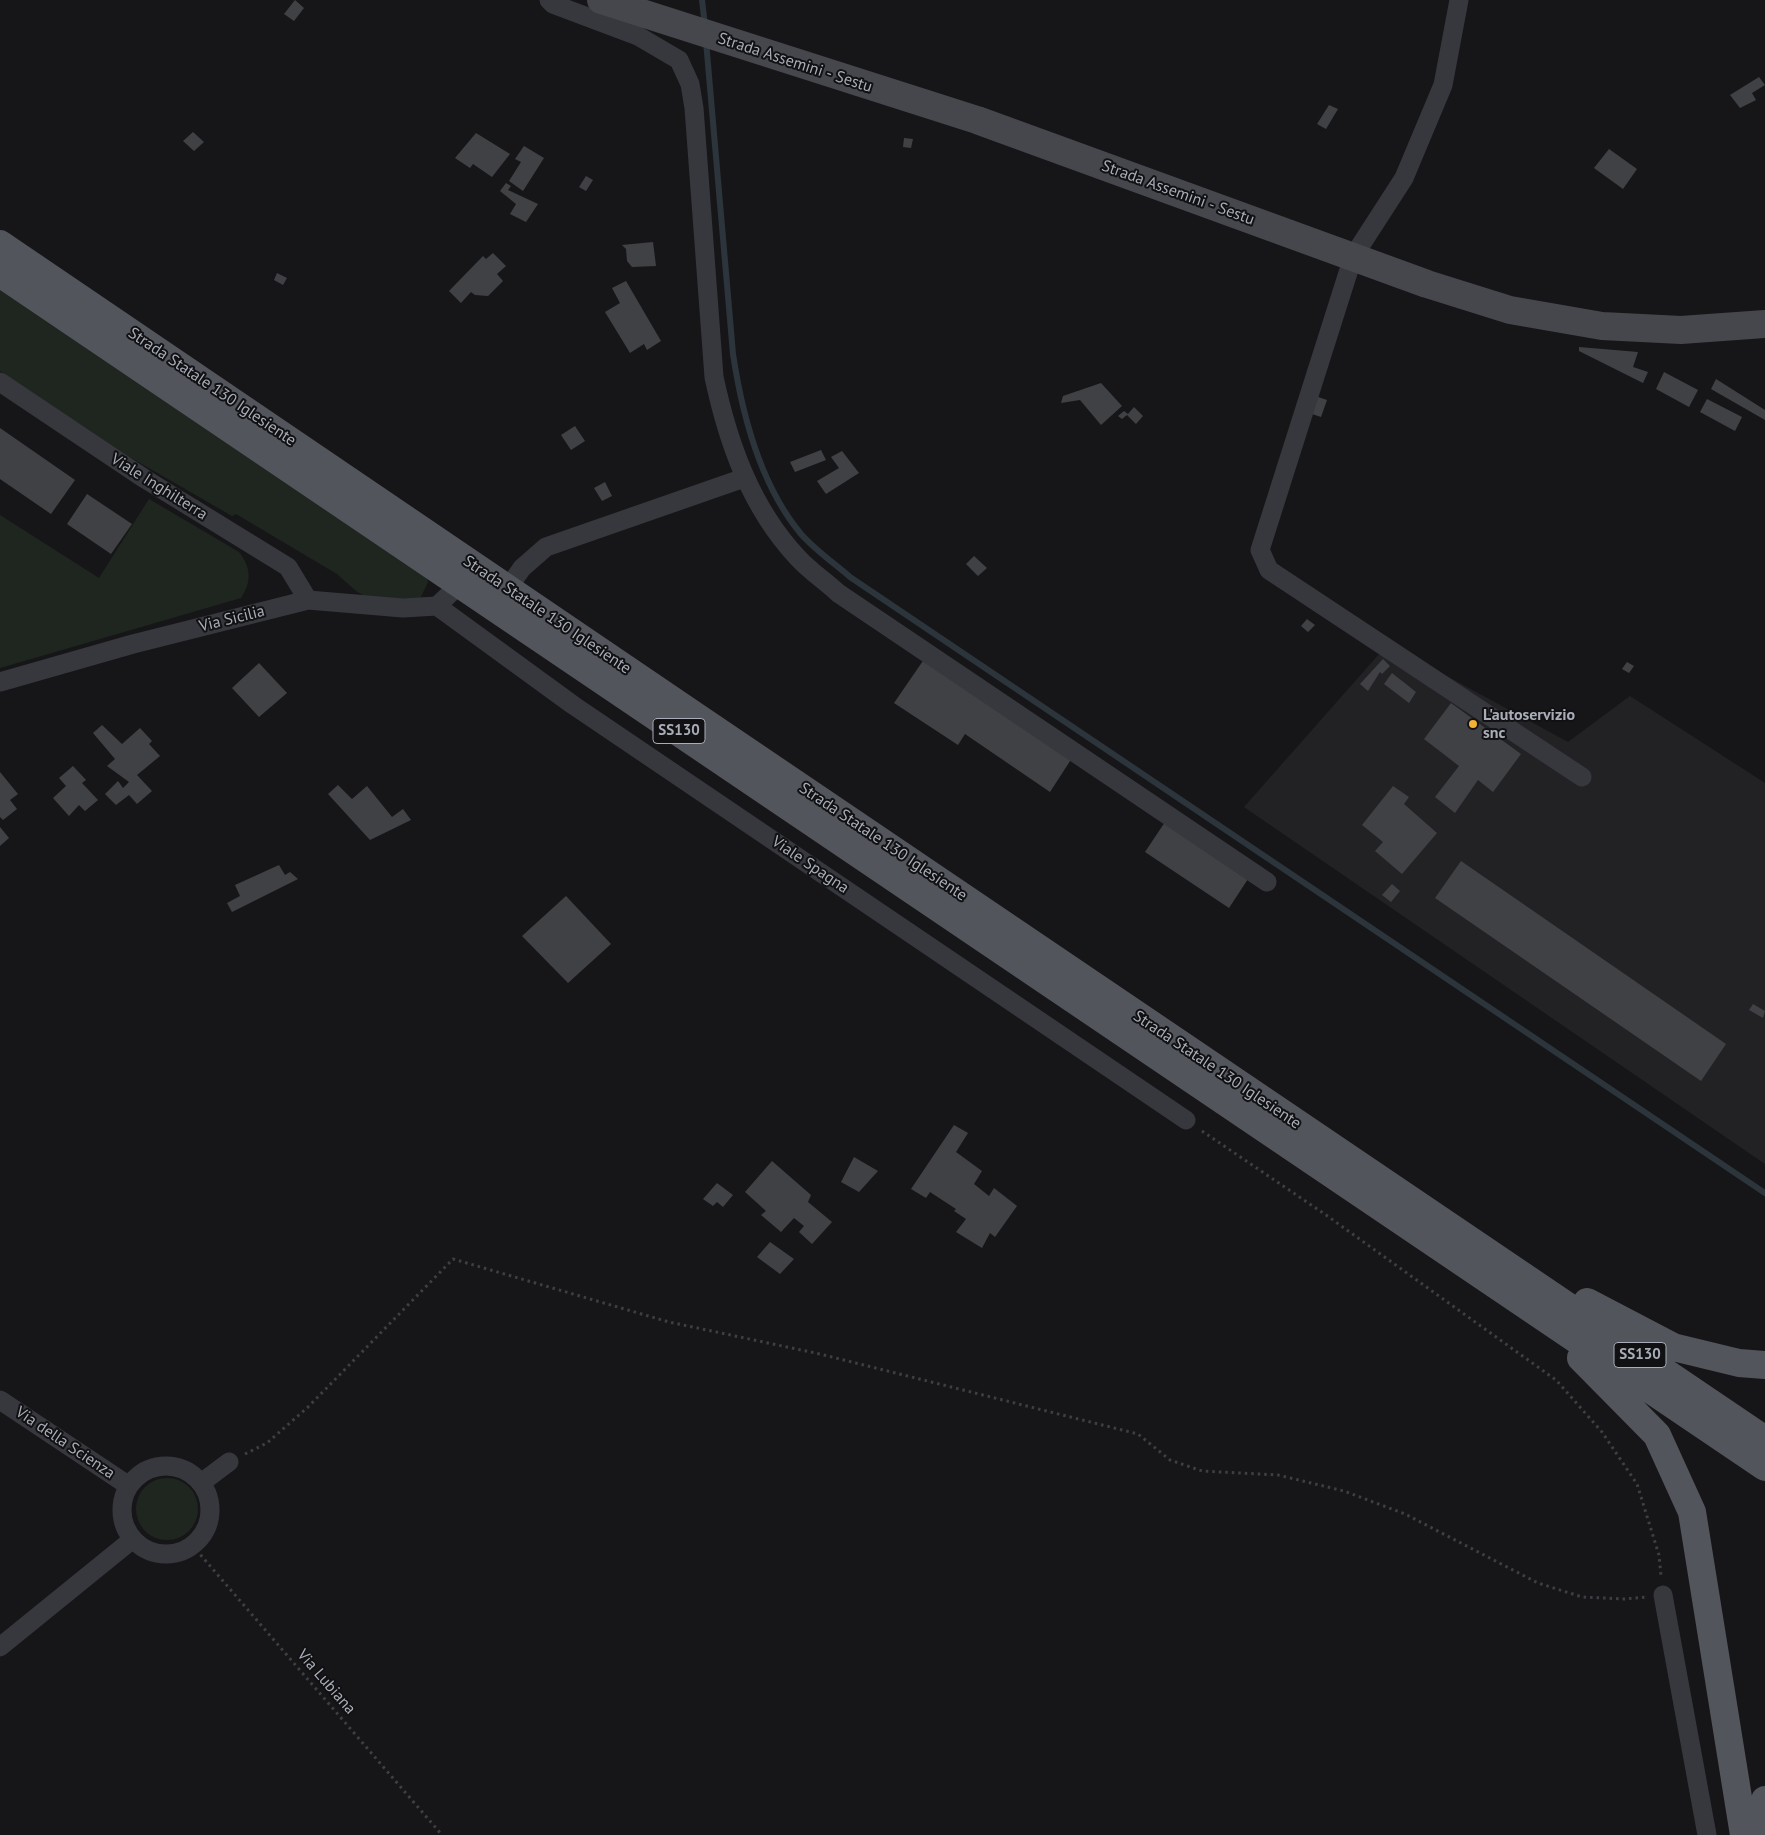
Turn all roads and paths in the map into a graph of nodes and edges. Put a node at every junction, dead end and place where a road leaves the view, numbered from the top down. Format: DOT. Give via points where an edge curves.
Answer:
graph roads {
  1 [pos="549,0"];
  2 [pos="601,0"];
  3 [pos="1458,0"];
  4 [pos="0,244"];
  5 [pos="1353,257"];
  6 [pos="0,273"];
  7 [pos="1765,324"];
  8 [pos="0,382"];
  9 [pos="744,478"];
  10 [pos="461,583"];
  11 [pos="508,588"];
  12 [pos="308,600"];
  13 [pos="436,606"];
  14 [pos="0,682"];
  15 [pos="1582,777"];
  16 [pos="1267,882"];
  17 [pos="1186,1120"];
  18 [pos="1515,1271"];
  19 [pos="1538,1314"];
  20 [pos="1765,1365"];
  21 [pos="0,1400"];
  22 [pos="1765,1440"];
  23 [pos="228,1462"];
  24 [pos="1765,1467"];
  25 [pos="201,1484"];
  26 [pos="129,1486"];
  27 [pos="133,1539"];
  28 [pos="192,1545"];
  29 [pos="1663,1595"];
  30 [pos="0,1647"];
  31 [pos="1765,1800"];
  32 [pos="442,1835"];
  33 [pos="1707,1835"];
  34 [pos="1744,1835"];
  35 [pos="1764,1835"];
  1 -- 9 [label="street" via="638,36 679,60 690,84 714,377 722,416"];
  2 -- 5 [label="street, Strada Assemini - Sestu" via="977,120"];
  3 -- 5 [label="street" via="1443,85 1404,178"];
  4 -- 11 [label="main road, Strada Statale 130 Iglesiente / SS130"];
  5 -- 7 [label="street, Strada Assemini - Sestu" via="1510,310 1602,326 1681,330"];
  5 -- 15 [label="street" via="1265,531 1260,550 1268,570"];
  6 -- 10 [label="main road, Strada Statale 130 Iglesiente / SS130"];
  8 -- 12 [label="street, Viale Inghilterra" via="145,479 288,567"];
  9 -- 11 [label="street" via="546,547 522,568"];
  9 -- 16 [label="street" via="769,520 798,558 838,593"];
  10 -- 13 [label="street"];
  10 -- 19 [label="main road, Strada Statale 130 Iglesiente / SS130"];
  11 -- 18 [label="main road, Strada Statale 130 Iglesiente / SS130"];
  12 -- 13 [label="street, Via Sicilia" via="403,608"];
  12 -- 14 [label="street, Via Sicilia" via="133,644"];
  13 -- 17 [label="street, Viale Spagna" via="573,705"];
  17 -- 29 [label="path" via="1326,1215 1556,1380 1602,1432 1637,1484 1659,1555"];
  18 -- 20 [label="main road" via="1580,1298 1673,1346 1739,1363"];
  18 -- 22 [label="main road, Strada Statale 130 Iglesiente / SS130"];
  19 -- 24 [label="main road, Strada Statale 130 Iglesiente / SS130"];
  19 -- 34 [label="main road" via="1657,1435 1692,1512"];
  21 -- 26 [label="street, Via della Scienza"];
  23 -- 25 [label="street"];
  23 -- 29 [label="path" via="267,1443 308,1407 453,1259 669,1322 820,1354 1138,1434 1170,1460 1202,1471 1278,1475 1344,1491 1405,1514 1538,1583 1582,1597 1624,1599"];
  25 -- 26 [label="street" via="185,1471 164,1466 150,1469"];
  25 -- 28 [label="street" via="208,1497 210,1512 207,1527"];
  26 -- 27 [label="street" via="123,1499 122,1513"];
  27 -- 28 [label="street" via="157,1553 172,1554"];
  27 -- 30 [label="street"];
  28 -- 32 [label="path, Via Lubiana"];
  29 -- 33 [label="street"];
  31 -- 35 [label="main road" via="1762,1814"];
}
